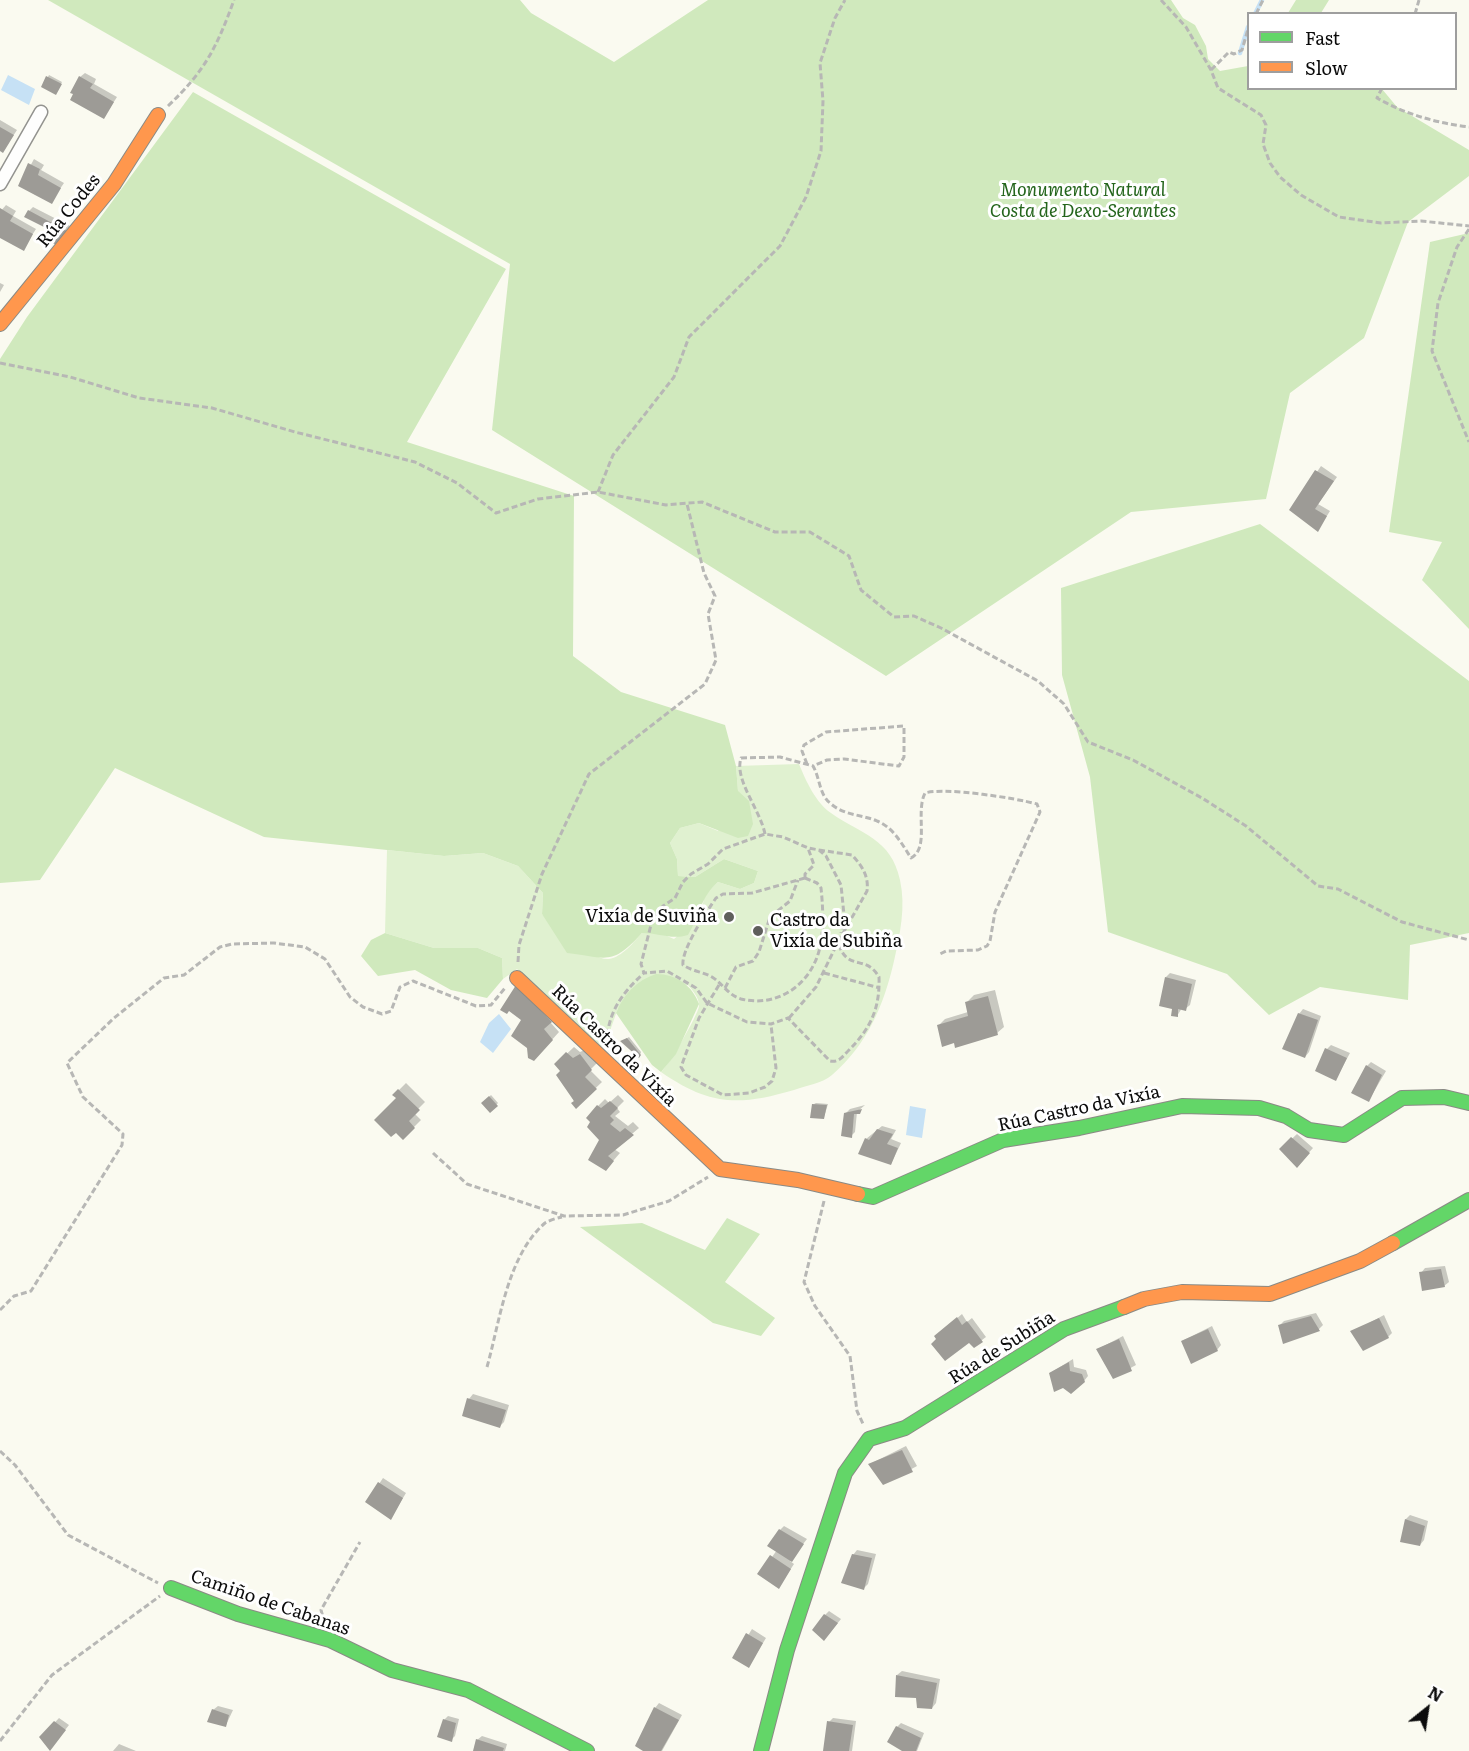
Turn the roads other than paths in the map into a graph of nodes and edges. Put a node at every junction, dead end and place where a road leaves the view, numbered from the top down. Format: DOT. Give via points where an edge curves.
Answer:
graph roads {
  1 [pos="41,112"];
  2 [pos="158,115"];
  3 [pos="0,184"];
  4 [pos="0,324"];
  5 [pos="517,975"];
  6 [pos="1469,1103"];
  7 [pos="1469,1200"];
  8 [pos="171,1588"];
  9 [pos="587,1751"];
  10 [pos="761,1751"];
  1 -- 3 [label="street"];
  2 -- 4 [label="street, Rúa Codes" via="114,184"];
  5 -- 6 [label="street, Rúa Castro da Vixía" via="720,1169 873,1197 1003,1140 1182,1106 1259,1108 1286,1116 1309,1130 1344,1135 1402,1098 1444,1097"];
  7 -- 10 [label="street, Rúa de Subiña" via="1360,1261 1270,1294 1182,1292 1144,1299 1064,1329 905,1428 869,1439 845,1473 786,1650"];
  8 -- 9 [label="street, Camiño de Cabanas" via="238,1614 330,1640 392,1670 468,1690"];
}
